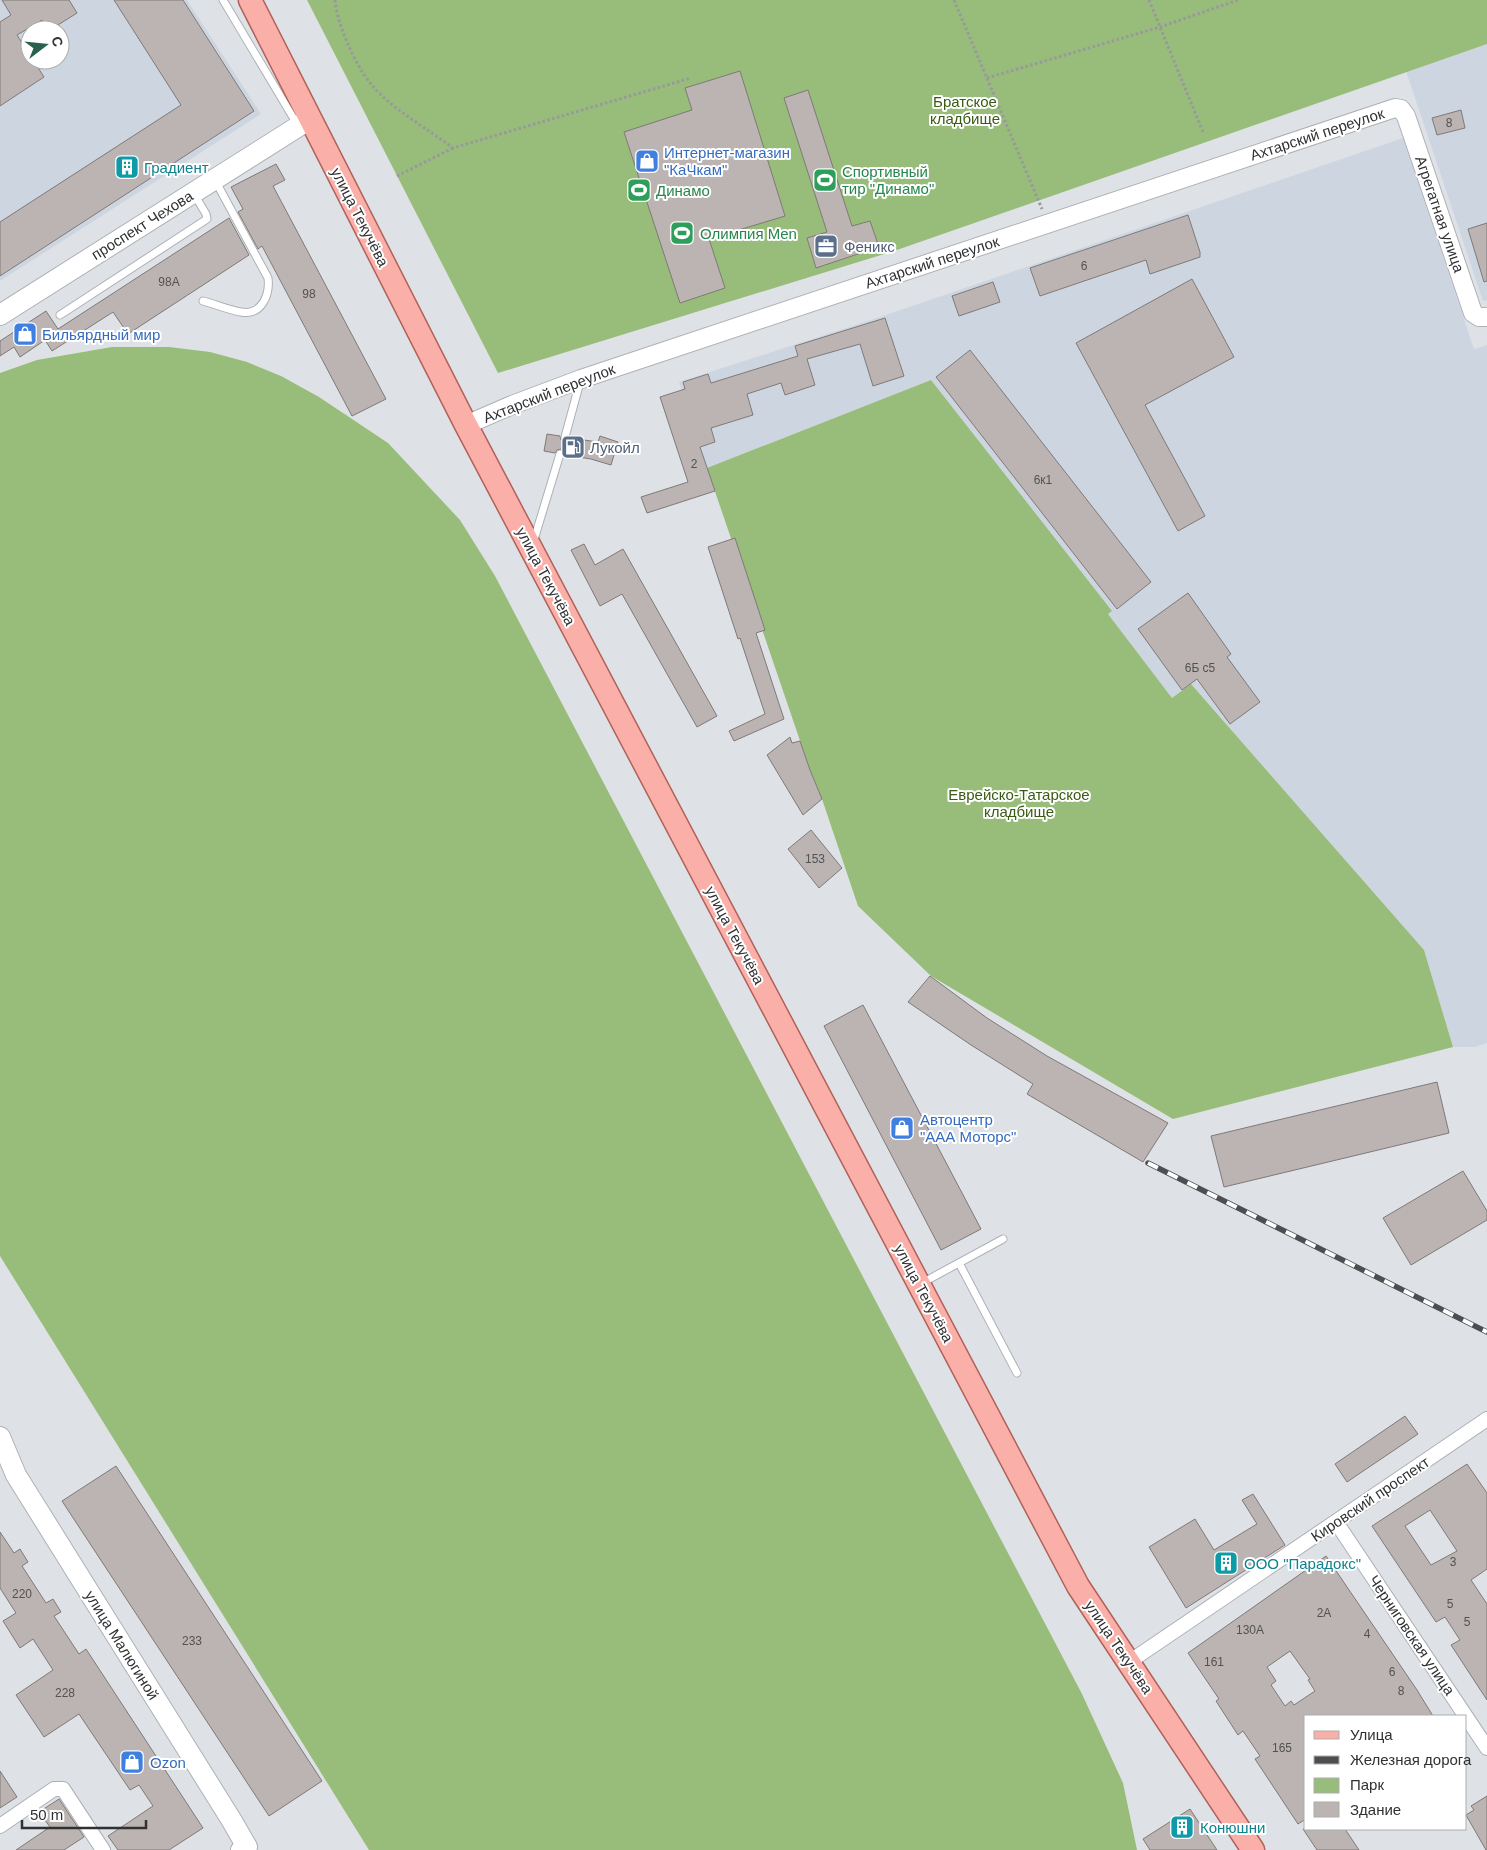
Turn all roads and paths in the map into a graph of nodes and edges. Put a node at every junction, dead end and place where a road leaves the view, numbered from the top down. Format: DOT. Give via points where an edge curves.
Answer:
graph roads {
  1 [pos="223,0"];
  2 [pos="250,0"];
  3 [pos="335,0"];
  4 [pos="954,0"];
  5 [pos="1149,0"];
  6 [pos="1238,0"];
  7 [pos="1160,27"];
  8 [pos="691,78"];
  9 [pos="986,78"];
  10 [pos="1401,109"];
  11 [pos="304,123"];
  12 [pos="1203,132"];
  13 [pos="453,148"];
  14 [pos="397,176"];
  15 [pos="215,179"];
  16 [pos="193,193"];
  17 [pos="1048,224"];
  18 [pos="203,301"];
  19 [pos="0,315"];
  20 [pos="60,315"];
  21 [pos="1483,317"];
  22 [pos="581,379"];
  23 [pos="466,424"];
  24 [pos="565,437"];
  25 [pos="560,454"];
  26 [pos="531,548"];
  27 [pos="1002,1239"];
  28 [pos="959,1263"];
  29 [pos="919,1284"];
  30 [pos="1017,1373"];
  31 [pos="1487,1420"];
  32 [pos="1,1444"];
  33 [pos="1336,1522"];
  34 [pos="1129,1662"];
  35 [pos="1465,1715"];
  36 [pos="1467,1718"];
  37 [pos="1487,1748"];
  38 [pos="0,1826"];
  39 [pos="246,1849"];
  40 [pos="103,1850"];
  41 [pos="1253,1850"];
  1 -- 11 [label="lane"];
  2 -- 11 [label="main road, улица Текучёва"];
  3 -- 13 [label="path" via="344,36 370,84 393,105"];
  4 -- 9 [label="path"];
  5 -- 7 [label="path"];
  6 -- 7 [label="path"];
  7 -- 9 [label="path"];
  7 -- 12 [label="path"];
  8 -- 13 [label="path"];
  9 -- 17 [label="path"];
  10 -- 17 [label="street, Ахтарский переулок" via="1394,108"];
  10 -- 21 [label="street, Агрегатная улица" via="1473,313"];
  11 -- 15 [label="main road, проспект Чехова"];
  11 -- 23 [label="main road, улица Текучёва"];
  13 -- 14 [label="path"];
  15 -- 16 [label="main road, проспект Чехова"];
  15 -- 18 [label="lane" via="268,278 269,289 261,306 253,311 242,313"];
  16 -- 19 [label="main road, проспект Чехова"];
  16 -- 20 [label="lane" via="207,219"];
  17 -- 22 [label="street, Ахтарский переулок"];
  22 -- 23 [label="street, Ахтарский переулок"];
  22 -- 24 [label="lane"];
  23 -- 26 [label="main road, улица Текучёва"];
  25 -- 26 [label="lane"];
  26 -- 29 [label="main road, улица Текучёва"];
  27 -- 28 [label="lane"];
  28 -- 29 [label="lane"];
  28 -- 30 [label="lane"];
  29 -- 34 [label="main road, улица Текучёва" via="1078,1586"];
  31 -- 33 [label="street, Кировский проспект"];
  32 -- 39 [label="main road, улица Малюгиной" via="16,1475"];
  33 -- 34 [label="street, Кировский проспект"];
  33 -- 35 [label="street, Черниговская улица"];
  34 -- 41 [label="main road, улица Текучёва"];
  36 -- 37 [label="street, Черниговская улица"];
  38 -- 40 [label="street" via="54,1789 63,1789"];
}
